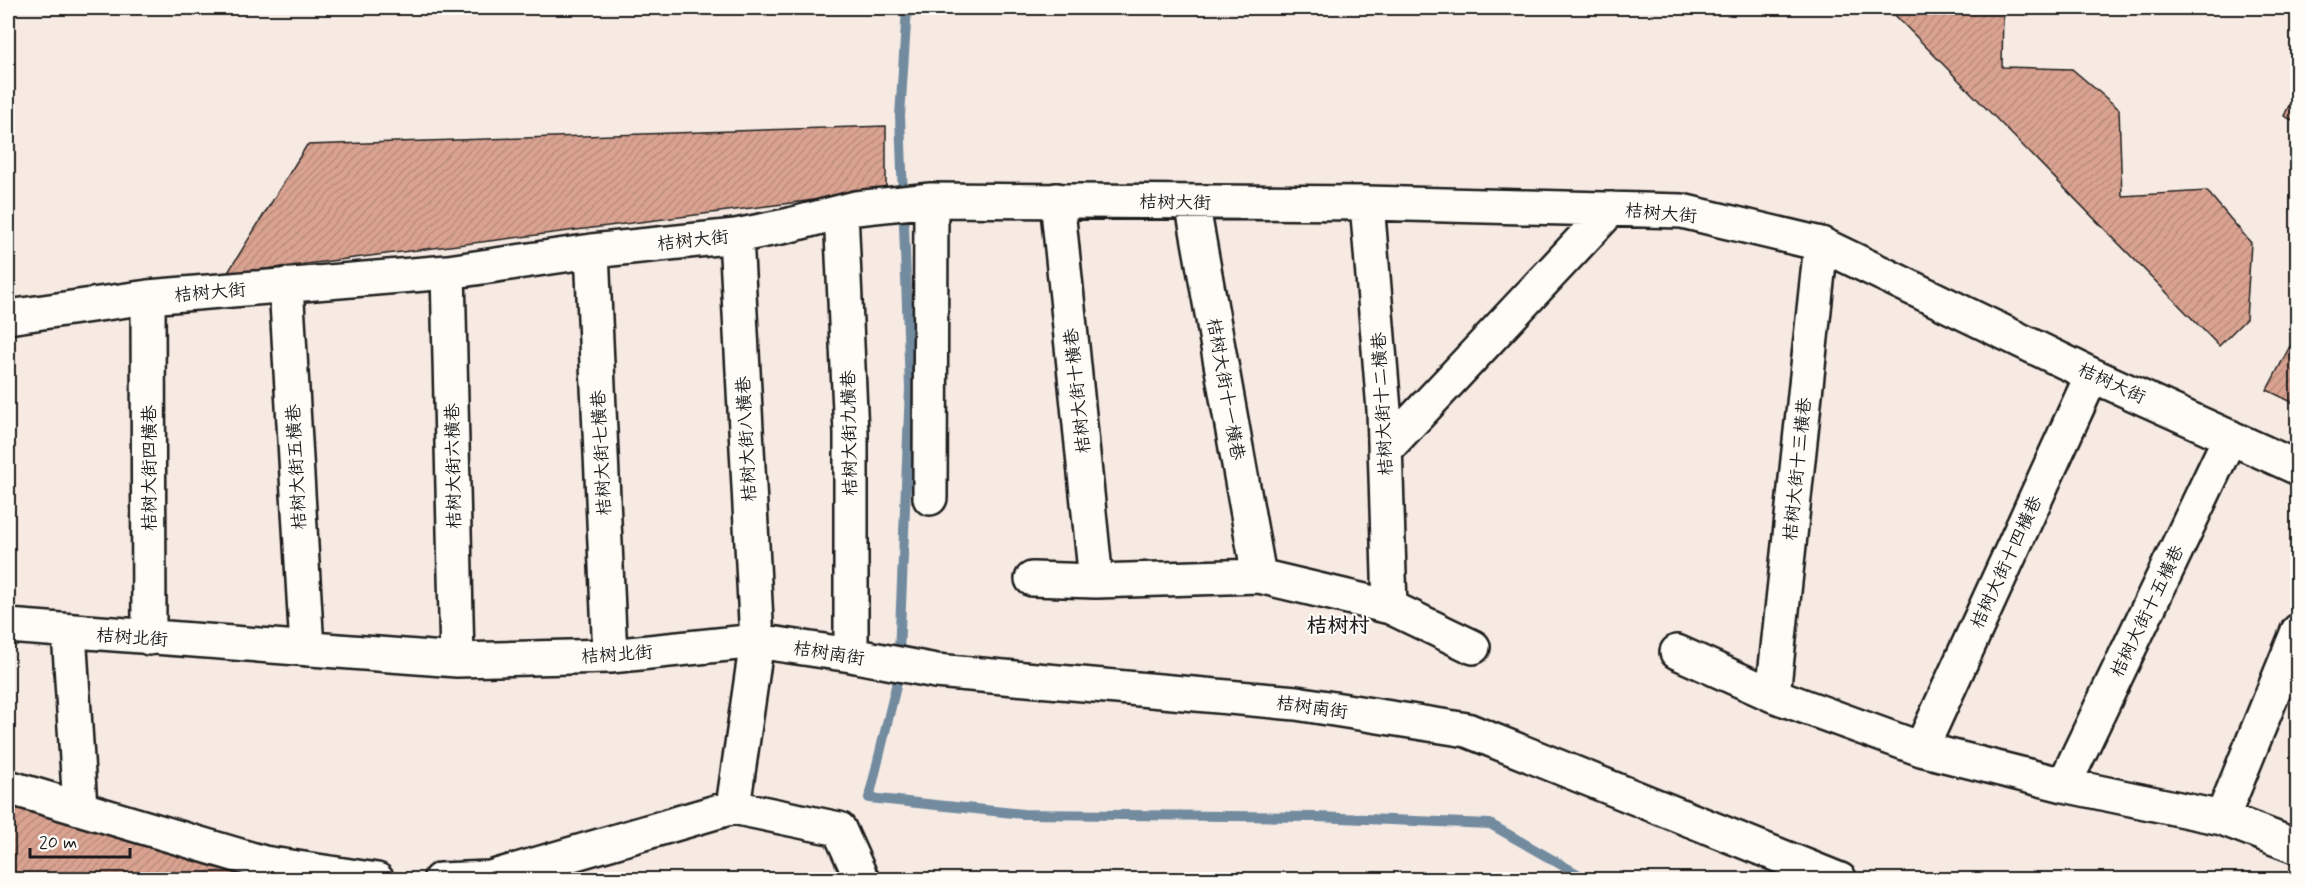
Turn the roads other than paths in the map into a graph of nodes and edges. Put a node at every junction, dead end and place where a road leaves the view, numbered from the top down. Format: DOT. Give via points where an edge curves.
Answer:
graph roads {
  1 [pos="932,200"];
  2 [pos="1057,200"];
  3 [pos="1192,202"];
  4 [pos="1367,203"];
  5 [pos="1611,209"];
  6 [pos="849,210"];
  7 [pos="735,236"];
  8 [pos="1821,244"];
  9 [pos="592,251"];
  10 [pos="448,272"];
  11 [pos="286,285"];
  12 [pos="148,297"];
  13 [pos="8,317"];
  14 [pos="2092,375"];
  15 [pos="2230,437"];
  16 [pos="1386,449"];
  17 [pos="2298,468"];
  18 [pos="930,498"];
  19 [pos="1260,576"];
  20 [pos="1032,579"];
  21 [pos="1096,581"];
  22 [pos="1390,607"];
  23 [pos="8,626"];
  24 [pos="2298,631"];
  25 [pos="69,632"];
  26 [pos="149,638"];
  27 [pos="758,641"];
  28 [pos="1473,647"];
  29 [pos="307,649"];
  30 [pos="1677,652"];
  31 [pos="610,656"];
  32 [pos="857,656"];
  33 [pos="457,660"];
  34 [pos="1773,695"];
  35 [pos="1921,749"];
  36 [pos="2064,785"];
  37 [pos="8,787"];
  38 [pos="80,807"];
  39 [pos="733,807"];
  40 [pos="2222,818"];
  41 [pos="2298,847"];
  42 [pos="377,879"];
  43 [pos="440,879"];
  44 [pos="862,879"];
  45 [pos="1840,879"];
  1 -- 2 [label="street, 桔树大街"];
  1 -- 6 [label="street, 桔树大街"];
  1 -- 18 [label="street"];
  2 -- 3 [label="street, 桔树大街"];
  2 -- 21 [label="street, 桔树大街十横巷"];
  3 -- 4 [label="street, 桔树大街"];
  3 -- 19 [label="street, 桔树大街十一横巷"];
  4 -- 5 [label="street, 桔树大街"];
  4 -- 16 [label="street, 桔树大街十二横巷"];
  5 -- 8 [label="street, 桔树大街" via="1682,212"];
  5 -- 16 [label="street"];
  6 -- 7 [label="street, 桔树大街"];
  6 -- 32 [label="street, 桔树大街九横巷"];
  7 -- 9 [label="street, 桔树大街"];
  7 -- 27 [label="street, 桔树大街八横巷"];
  8 -- 14 [label="street, 桔树大街"];
  8 -- 34 [label="street, 桔树大街十三横巷"];
  9 -- 10 [label="street, 桔树大街"];
  9 -- 31 [label="street, 桔树大街七横巷"];
  10 -- 11 [label="street, 桔树大街"];
  10 -- 33 [label="street, 桔树大街六横巷"];
  11 -- 12 [label="street, 桔树大街"];
  11 -- 29 [label="street, 桔树大街五横巷"];
  12 -- 13 [label="street, 桔树大街"];
  12 -- 26 [label="street, 桔树大街四横巷"];
  14 -- 15 [label="street, 桔树大街"];
  14 -- 35 [label="street, 桔树大街十四横巷"];
  15 -- 17 [label="street, 桔树大街"];
  15 -- 36 [label="street, 桔树大街十五横巷"];
  16 -- 22 [label="street, 桔树大街十二横巷"];
  19 -- 21 [label="street"];
  19 -- 22 [label="street"];
  20 -- 21 [label="street"];
  22 -- 28 [label="street"];
  23 -- 25 [label="street, 桔树北街"];
  24 -- 40 [label="street"];
  25 -- 26 [label="street, 桔树北街"];
  25 -- 38 [label="street"];
  26 -- 29 [label="street, 桔树北街"];
  27 -- 31 [label="street, 桔树北街"];
  27 -- 32 [label="street, 桔树南街"];
  27 -- 39 [label="street"];
  29 -- 33 [label="street, 桔树北街"];
  30 -- 34 [label="street"];
  31 -- 33 [label="street, 桔树北街"];
  32 -- 45 [label="street, 桔树南街" via="936,671 1296,703 1467,730"];
  34 -- 35 [label="street"];
  35 -- 36 [label="street"];
  36 -- 40 [label="street"];
  37 -- 38 [label="street"];
  38 -- 42 [label="street" via="264,862"];
  39 -- 43 [label="street" via="490,878"];
  39 -- 44 [label="street" via="839,829"];
  40 -- 41 [label="street"];
}
